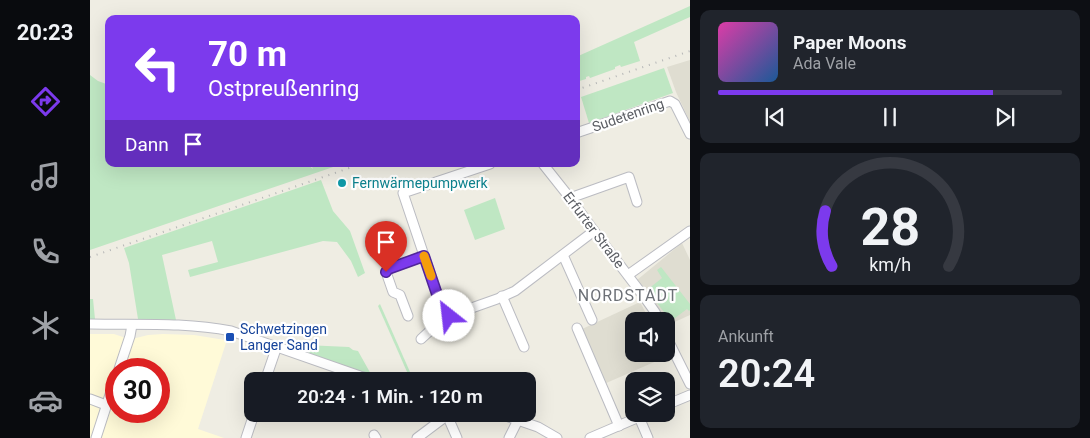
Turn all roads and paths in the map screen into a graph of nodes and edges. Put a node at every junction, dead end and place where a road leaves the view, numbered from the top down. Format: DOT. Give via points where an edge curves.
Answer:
graph roads {
  1 [pos="580,131"];
  2 [pos="690,134"];
  3 [pos="481,167"];
  4 [pos="545,167"];
  5 [pos="570,198"];
  6 [pos="638,202"];
  7 [pos="594,231"];
  8 [pos="690,231"];
  9 [pos="563,255"];
  10 [pos="424,256"];
  11 [pos="628,275"];
  12 [pos="502,296"];
  13 [pos="654,312"];
  14 [pos="447,315"];
  15 [pos="408,316"];
  16 [pos="592,320"];
  17 [pos="90,324"];
  18 [pos="132,325"];
  19 [pos="577,328"];
  20 [pos="421,339"];
  21 [pos="277,346"];
  22 [pos="524,347"];
  23 [pos="675,354"];
  24 [pos="123,358"];
  25 [pos="268,372"];
  26 [pos="349,372"];
  27 [pos="690,384"];
  28 [pos="690,395"];
  29 [pos="90,399"];
  30 [pos="675,401"];
  31 [pos="105,405"];
  32 [pos="105,408"];
  33 [pos="251,422"];
  34 [pos="438,422"];
  35 [pos="451,422"];
  36 [pos="517,422"];
  37 [pos="523,422"];
  38 [pos="627,422"];
  39 [pos="644,422"];
  40 [pos="619,426"];
  41 [pos="96,438"];
  42 [pos="246,438"];
  43 [pos="417,438"];
  44 [pos="456,438"];
  45 [pos="509,438"];
  46 [pos="557,438"];
  47 [pos="590,438"];
  48 [pos="648,438"];
  1 -- 2 [label="street, Sudetenring" via="672,101"];
  3 -- 10 [label="street" via="403,193"];
  4 -- 5 [label="street, Erfurter Straße"];
  5 -- 6 [label="street" via="629,177"];
  5 -- 7 [label="street, Erfurter Straße"];
  7 -- 9 [label="street"];
  7 -- 11 [label="street, Erfurter Straße"];
  8 -- 11 [label="street"];
  9 -- 12 [label="street" via="515,291"];
  9 -- 16 [label="street"];
  10 -- 14 [label="street" via="443,312"];
  10 -- 15 [label="street" via="386,272 393,292 400,295"];
  11 -- 13 [label="street, Erfurter Straße"];
  12 -- 14 [label="street"];
  12 -- 22 [label="street"];
  14 -- 20 [label="street"];
  17 -- 18 [label="street"];
  18 -- 21 [label="street" via="210,327"];
  18 -- 24 [label="street"];
  19 -- 40 [label="street"];
  21 -- 25 [label="street"];
  21 -- 26 [label="street"];
  23 -- 27 [label="street"];
  28 -- 30 [label="street"];
  29 -- 31 [label="street"];
  32 -- 41 [label="street"];
  33 -- 42 [label="street"];
  34 -- 43 [label="street"];
  35 -- 44 [label="street"];
  36 -- 45 [label="street"];
  37 -- 46 [label="street"];
  38 -- 40 [label="street"];
  39 -- 48 [label="street"];
  40 -- 47 [label="street"];
}
